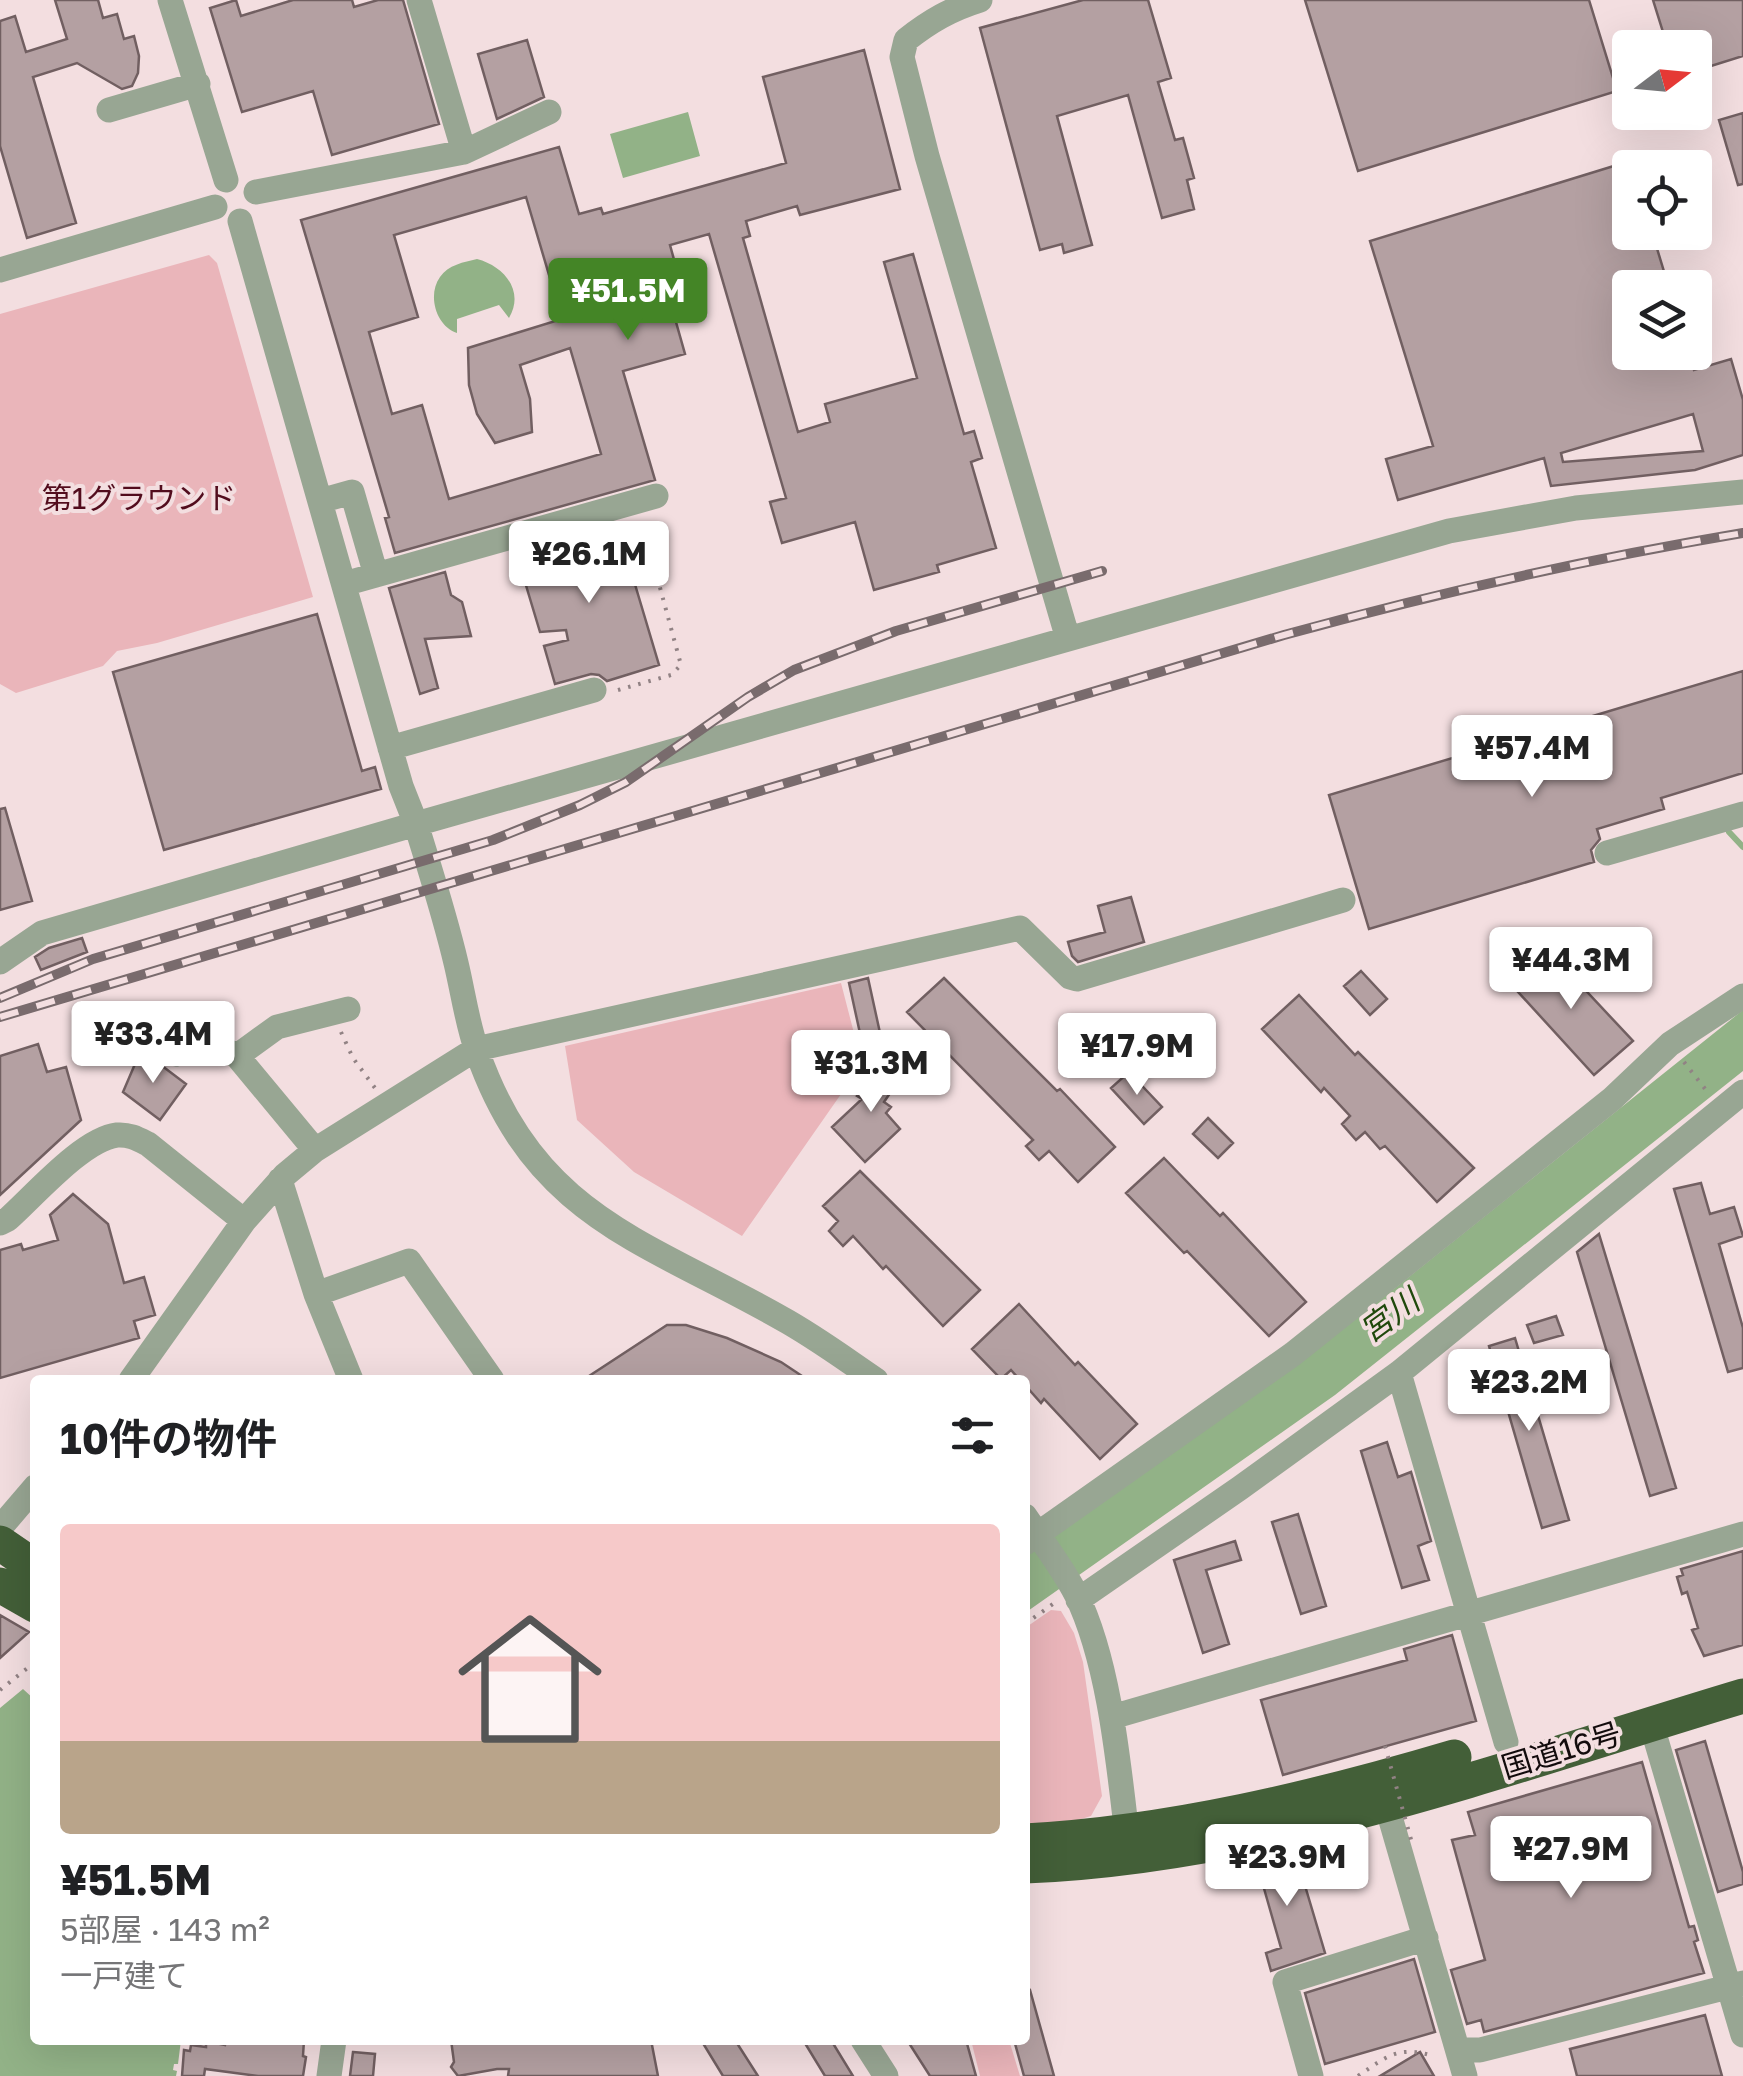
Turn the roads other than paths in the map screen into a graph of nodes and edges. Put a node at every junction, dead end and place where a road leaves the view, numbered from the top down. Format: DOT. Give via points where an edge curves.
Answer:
graph roads {
  1 [pos="170,0"];
  2 [pos="420,0"];
  3 [pos="980,0"];
  4 [pos="198,84"];
  5 [pos="108,110"];
  6 [pos="549,112"];
  7 [pos="464,152"];
  8 [pos="226,180"];
  9 [pos="256,192"];
  10 [pos="215,207"];
  11 [pos="240,221"];
  12 [pos="0,270"];
  13 [pos="1743,492"];
  14 [pos="646,499"];
  15 [pos="320,501"];
  16 [pos="376,575"];
  17 [pos="344,584"];
  18 [pos="1068,639"];
  19 [pos="594,690"];
  20 [pos="390,748"];
  21 [pos="1743,814"];
  22 [pos="416,824"];
  23 [pos="1608,853"];
  24 [pos="1343,900"];
  25 [pos="0,962"];
  26 [pos="1743,996"];
  27 [pos="340,1011"];
  28 [pos="476,1049"];
  29 [pos="176,1054"];
  30 [pos="237,1056"];
  31 [pos="1743,1092"];
  32 [pos="315,1150"];
  33 [pos="280,1180"];
  34 [pos="244,1221"];
  35 [pos="0,1223"];
  36 [pos="316,1294"];
  37 [pos="1398,1373"];
  38 [pos="135,1375"];
  39 [pos="349,1375"];
  40 [pos="489,1375"];
  41 [pos="868,1375"];
  42 [pos="30,1493"];
  43 [pos="0,1528"];
  44 [pos="1032,1533"];
  45 [pos="1743,1534"];
  46 [pos="0,1543"];
  47 [pos="30,1564"];
  48 [pos="0,1585"];
  49 [pos="1075,1592"];
  50 [pos="30,1602"];
  51 [pos="1470,1614"];
  52 [pos="1743,1671"];
  53 [pos="1743,1696"];
  54 [pos="1112,1717"];
  55 [pos="1651,1723"];
  56 [pos="1506,1742"];
  57 [pos="1386,1803"];
  58 [pos="1030,1841"];
  59 [pos="1128,1844"];
  60 [pos="1030,1865"];
  61 [pos="1426,1938"];
  62 [pos="1736,1985"];
  63 [pos="1743,2035"];
  64 [pos="333,2045"];
  65 [pos="867,2045"];
  66 [pos="1448,2054"];
  67 [pos="329,2076"];
  68 [pos="886,2076"];
  69 [pos="1311,2076"];
  70 [pos="1465,2076"];
  1 -- 4 [label="street"];
  2 -- 7 [label="street"];
  3 -- 18 [label="street" via="918,30 906,40 902,57"];
  4 -- 5 [label="street"];
  4 -- 8 [label="street"];
  6 -- 7 [label="street"];
  7 -- 9 [label="street"];
  8 -- 9 [label="street" via="247,182"];
  8 -- 10 [label="street" via="216,190"];
  9 -- 11 [label="street" via="253,213"];
  10 -- 11 [label="street" via="227,220"];
  10 -- 12 [label="street"];
  11 -- 15 [label="street"];
  13 -- 18 [label="street" via="1508,518"];
  14 -- 16 [label="street"];
  15 -- 16 [label="street" via="352,492"];
  15 -- 17 [label="street"];
  16 -- 17 [label="street"];
  17 -- 20 [label="street"];
  18 -- 22 [label="street"];
  19 -- 20 [label="street"];
  20 -- 22 [label="street"];
  21 -- 23 [label="street"];
  22 -- 25 [label="street" via="42,933"];
  22 -- 28 [label="street"];
  24 -- 28 [label="street" via="1077,979 1020,928"];
  26 -- 44 [label="street" via="1670,1044 1612,1099 1292,1354"];
  27 -- 30 [label="street" via="277,1027"];
  28 -- 32 [label="street"];
  28 -- 41 [label="street" via="524,1146 566,1193 612,1228 782,1318"];
  29 -- 30 [label="street" via="212,1043"];
  30 -- 32 [label="street"];
  31 -- 37 [label="street"];
  32 -- 33 [label="street"];
  33 -- 34 [label="street"];
  33 -- 36 [label="street"];
  34 -- 35 [label="street" via="148,1144 118,1135 82,1152"];
  34 -- 38 [label="street"];
  36 -- 39 [label="street"];
  36 -- 40 [label="street" via="409,1261"];
  37 -- 49 [label="street" via="1240,1488"];
  37 -- 51 [label="street"];
  42 -- 43 [label="street"];
  44 -- 49 [label="street"];
  45 -- 51 [label="street"];
  46 -- 47 [label="highway"];
  48 -- 50 [label="highway"];
  49 -- 54 [label="street"];
  51 -- 54 [label="street"];
  51 -- 56 [label="street"];
  52 -- 56 [label="highway, 国道16号"];
  53 -- 55 [label="highway, 国道16号"];
  54 -- 59 [label="street"];
  55 -- 57 [label="highway, 国道16号"];
  55 -- 62 [label="street"];
  56 -- 59 [label="highway, 国道16号"];
  57 -- 59 [label="highway, 国道16号" via="1255,1837"];
  57 -- 61 [label="street"];
  58 -- 59 [label="highway, 国道16号"];
  59 -- 60 [label="highway, 国道16号"];
  61 -- 66 [label="street"];
  61 -- 69 [label="street" via="1285,1982"];
  62 -- 63 [label="street"];
  62 -- 66 [label="street"];
  64 -- 67 [label="street"];
  65 -- 68 [label="street"];
  66 -- 70 [label="street"];
}
